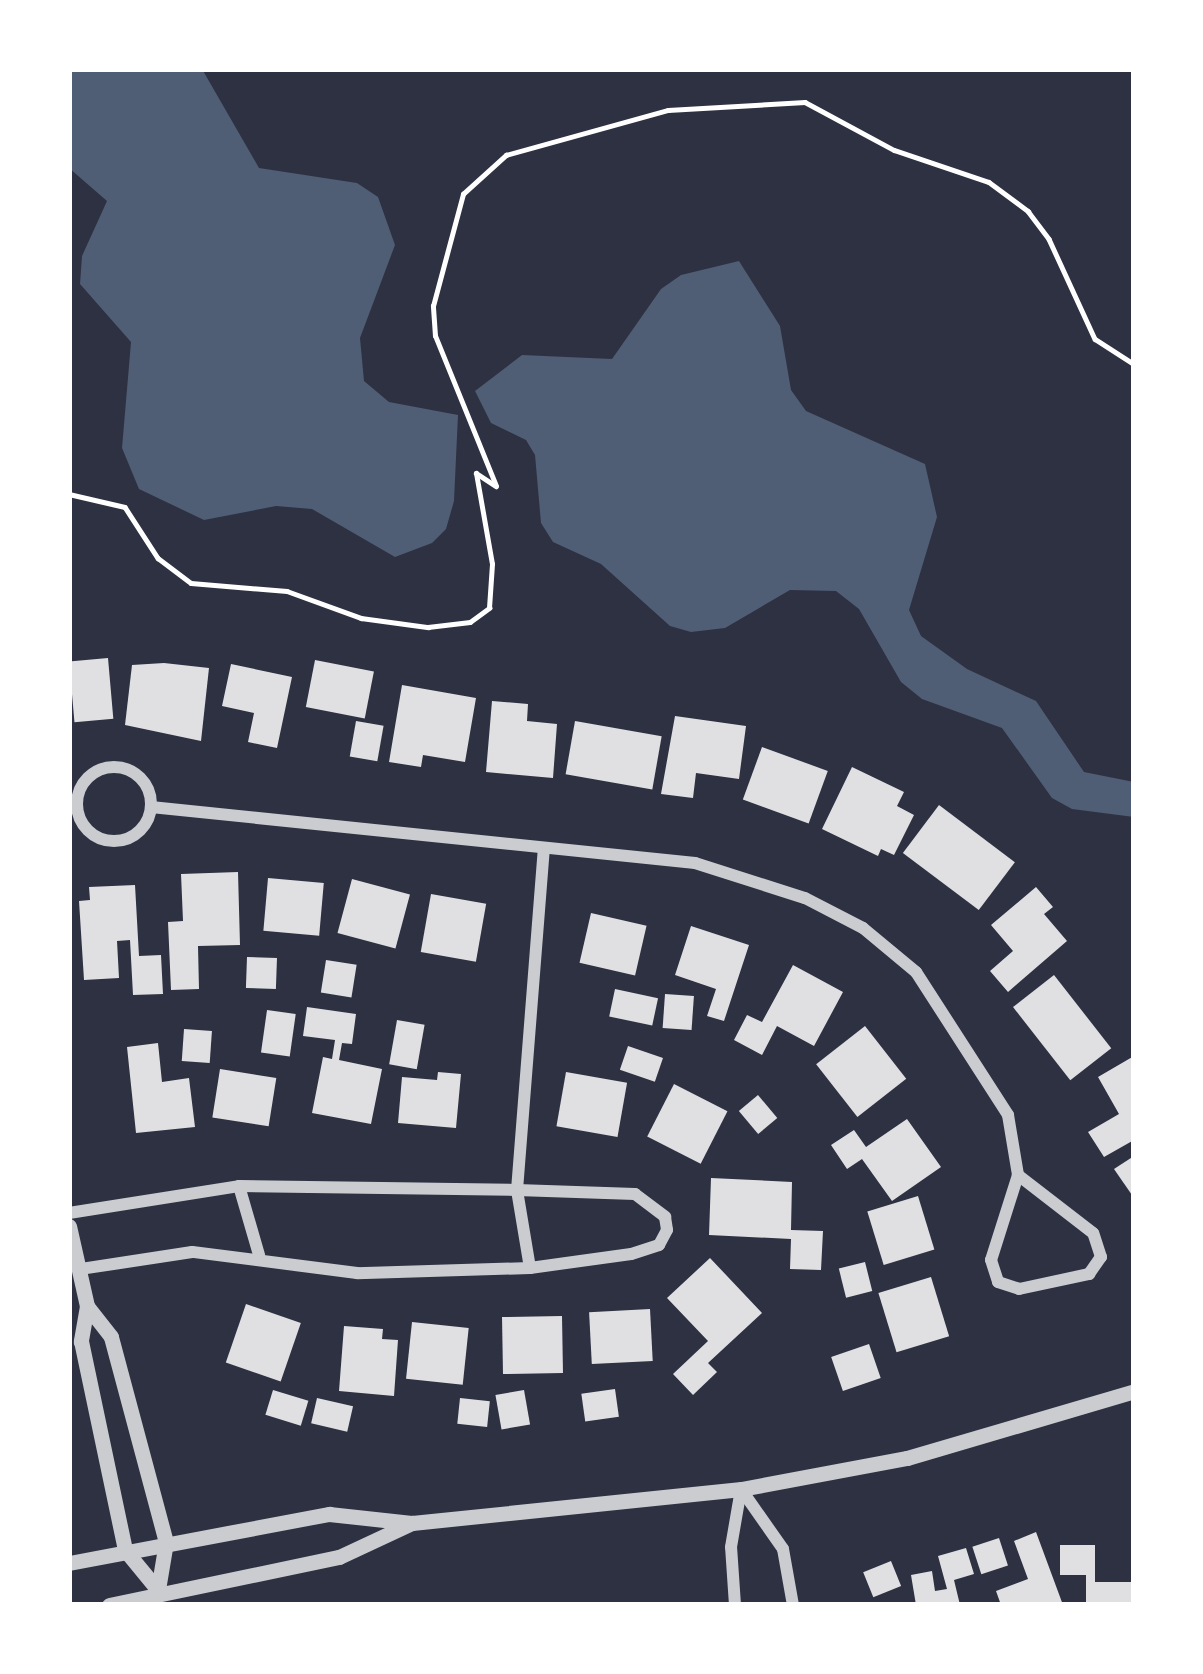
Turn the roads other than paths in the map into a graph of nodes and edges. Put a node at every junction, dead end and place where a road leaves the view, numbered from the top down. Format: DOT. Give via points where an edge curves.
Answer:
graph roads {
  1 [pos="151,807"];
  2 [pos="544,849"];
  3 [pos="1018,1175"];
  4 [pos="239,1186"];
  5 [pos="518,1190"];
  6 [pos="69,1213"];
  7 [pos="69,1226"];
  8 [pos="259,1255"];
  9 [pos="530,1268"];
  10 [pos="81,1269"];
  11 [pos="87,1306"];
  12 [pos="1134,1391"];
  13 [pos="741,1489"];
  14 [pos="412,1523"];
  15 [pos="166,1542"];
  16 [pos="125,1550"];
  17 [pos="69,1563"];
  18 [pos="158,1590"];
  19 [pos="110,1605"];
  20 [pos="735,1605"];
  21 [pos="793,1605"];
  1 -- 1 [label="street" via="142,780 117,767 90,776 77,801 86,828 111,841 138,832"];
  1 -- 2 [label="street"];
  2 -- 3 [label="street" via="695,863 805,898 862,928 916,971 1008,1115"];
  2 -- 5 [label="street"];
  3 -- 3 [label="street" via="991,1260 998,1282 1019,1288 1089,1274 1101,1257 1093,1233"];
  4 -- 5 [label="street"];
  4 -- 6 [label="street"];
  4 -- 8 [label="street"];
  5 -- 9 [label="street"];
  5 -- 9 [label="street" via="635,1194 665,1217 659,1246"];
  7 -- 10 [label="street"];
  8 -- 9 [label="street" via="358,1273"];
  8 -- 10 [label="street" via="193,1252"];
  10 -- 11 [label="street"];
  11 -- 15 [label="street" via="111,1336"];
  11 -- 16 [label="street" via="81,1340"];
  12 -- 13 [label="street" via="907,1458"];
  13 -- 14 [label="street"];
  13 -- 20 [label="street" via="731,1547"];
  13 -- 21 [label="street" via="783,1549"];
  14 -- 15 [label="street" via="329,1514"];
  14 -- 18 [label="street" via="339,1557"];
  15 -- 16 [label="street"];
  15 -- 18 [label="street"];
  16 -- 17 [label="street"];
  16 -- 18 [label="street"];
  18 -- 19 [label="street"];
}
